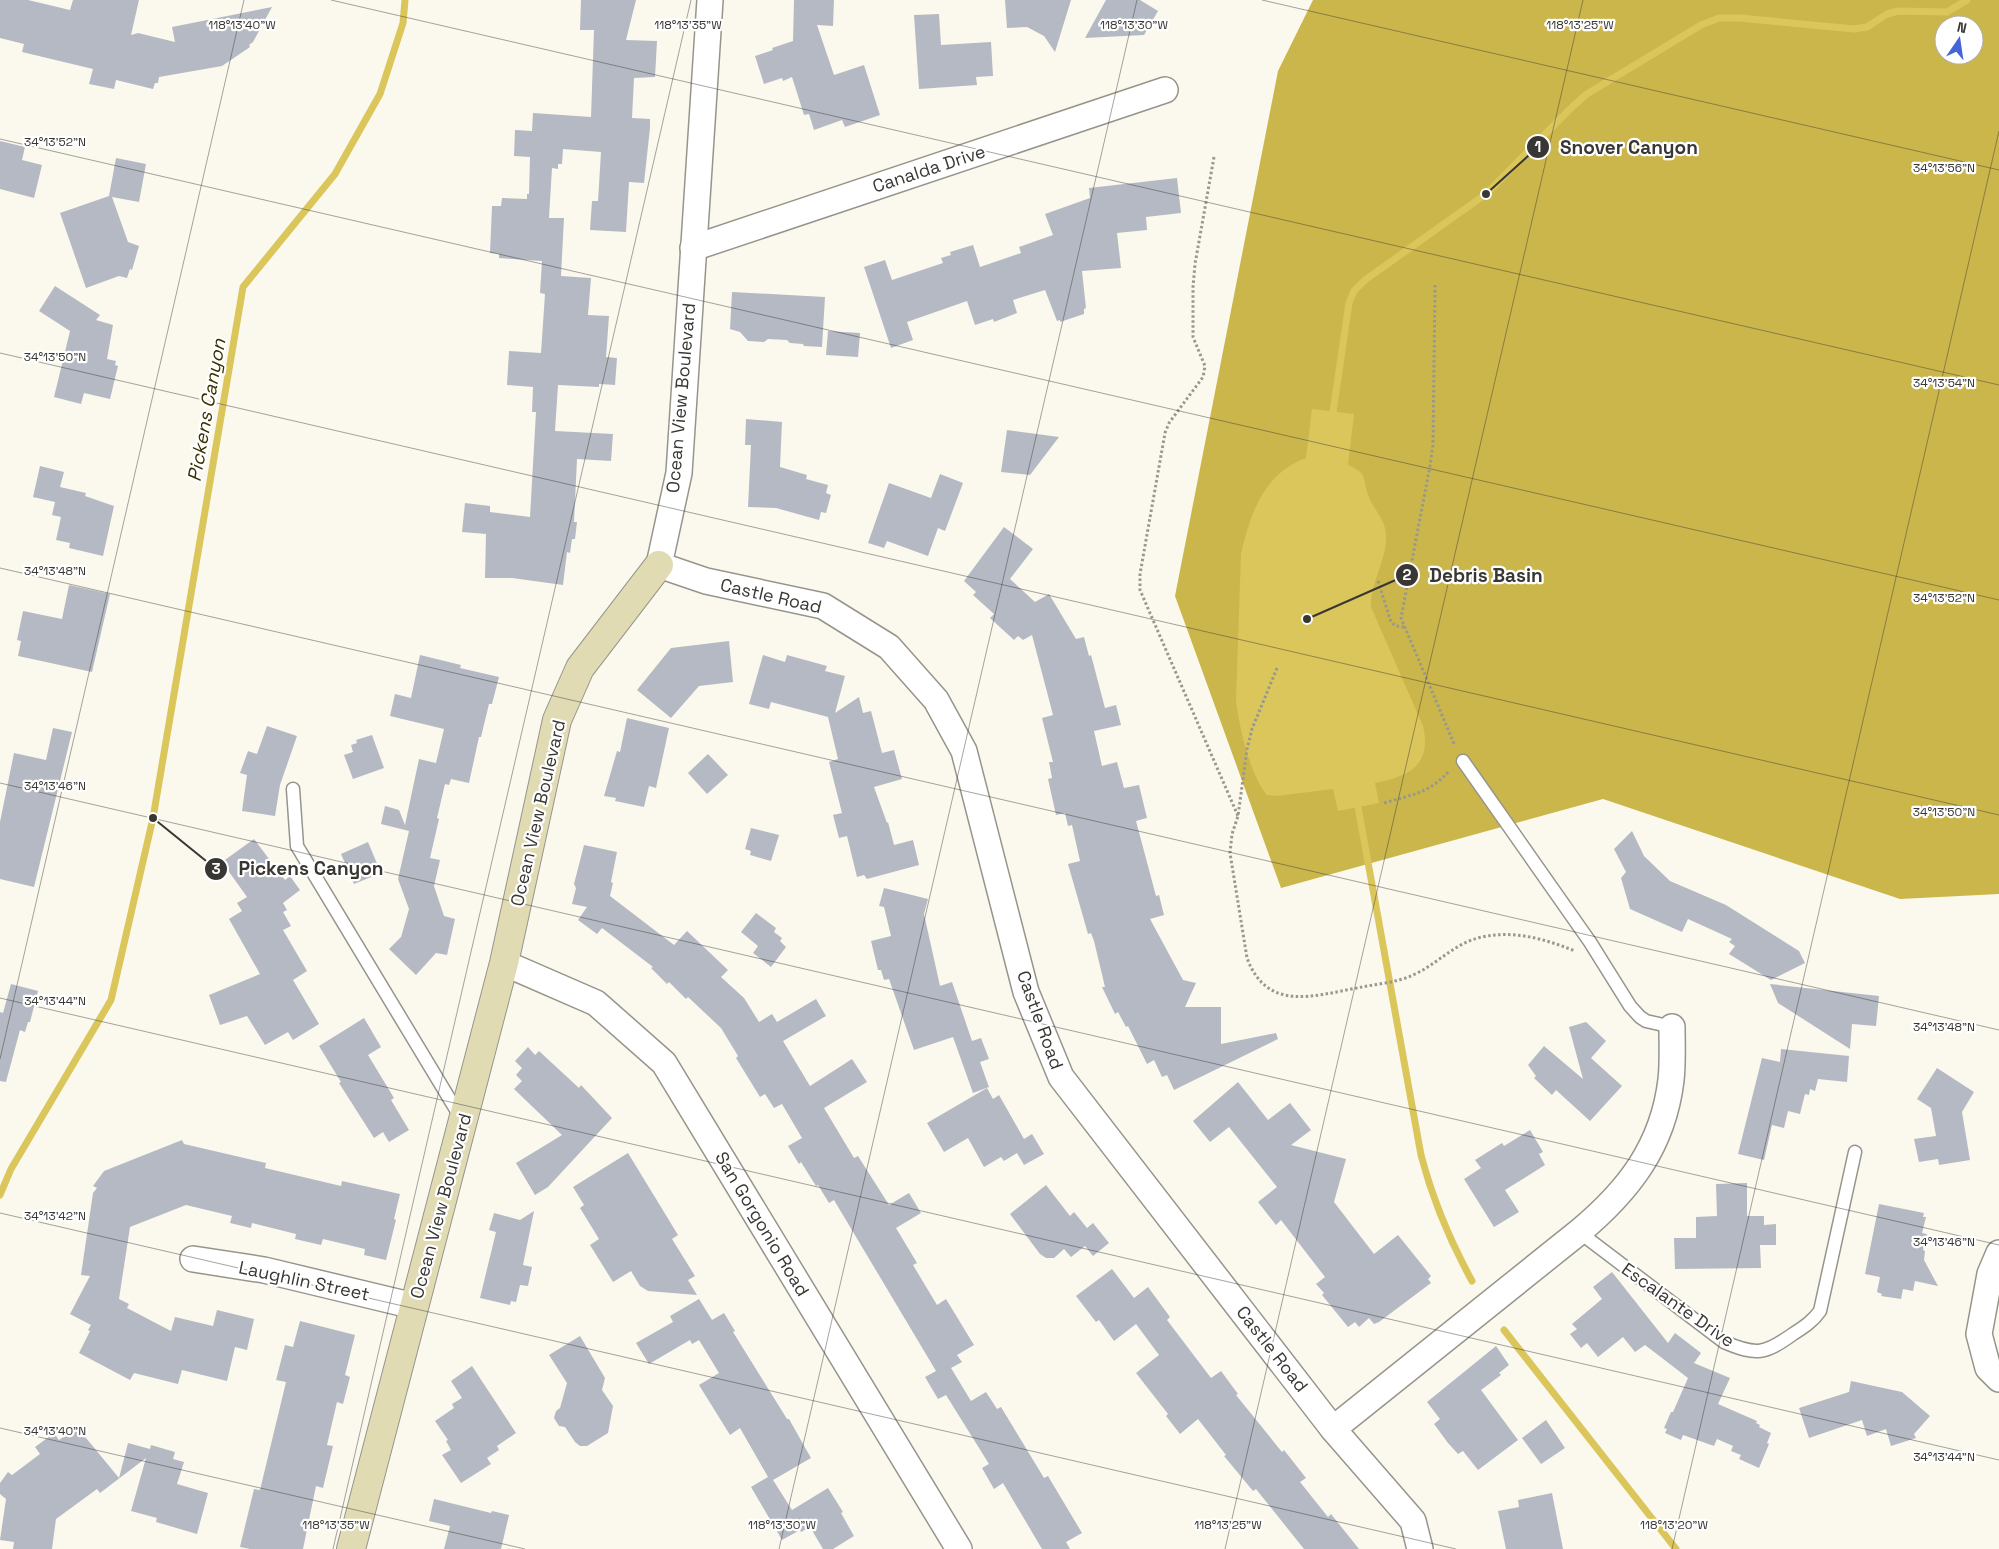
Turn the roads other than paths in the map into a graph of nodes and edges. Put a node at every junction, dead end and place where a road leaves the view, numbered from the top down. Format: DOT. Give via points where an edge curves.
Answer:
graph roads {
  1 [pos="710,0"];
  2 [pos="1165,90"];
  3 [pos="693,248"];
  4 [pos="659,565"];
  5 [pos="1463,761"];
  6 [pos="293,789"];
  7 [pos="504,963"];
  8 [pos="1672,1026"];
  9 [pos="463,1122"];
  10 [pos="1855,1152"];
  11 [pos="1579,1232"];
  12 [pos="1999,1253"];
  13 [pos="193,1259"];
  14 [pos="414,1306"];
  15 [pos="1999,1379"];
  16 [pos="1333,1429"];
  17 [pos="351,1549"];
  18 [pos="959,1549"];
  19 [pos="1420,1549"];
  1 -- 3 [label="street, Ocean View Boulevard"];
  2 -- 3 [label="street, Canalda Drive"];
  3 -- 4 [label="street, Ocean View Boulevard" via="679,473"];
  4 -- 7 [label="street, Ocean View Boulevard" via="580,668 557,720"];
  4 -- 16 [label="street, Castle Road" via="706,581 824,606 889,647 936,700 964,751 1026,992 1061,1076"];
  5 -- 8 [label="lane" via="1596,951 1630,1006 1646,1021"];
  6 -- 9 [label="lane" via="298,846"];
  7 -- 9 [label="street, Ocean View Boulevard"];
  7 -- 18 [label="street, San Gorgonio Road" via="596,1003 664,1063"];
  8 -- 11 [label="street" via="1671,1079 1666,1106 1645,1162 1606,1209"];
  9 -- 14 [label="street, Ocean View Boulevard"];
  10 -- 11 [label="lane, Escalante Drive" via="1820,1311 1814,1320 1772,1349 1757,1352 1724,1342"];
  11 -- 16 [label="street"];
  12 -- 15 [label="street" via="1990,1274 1979,1334 1988,1368"];
  13 -- 14 [label="street, Laughlin Street" via="264,1270"];
  14 -- 17 [label="street, Ocean View Boulevard"];
  16 -- 19 [label="street, Castle Road" via="1414,1521"];
}
